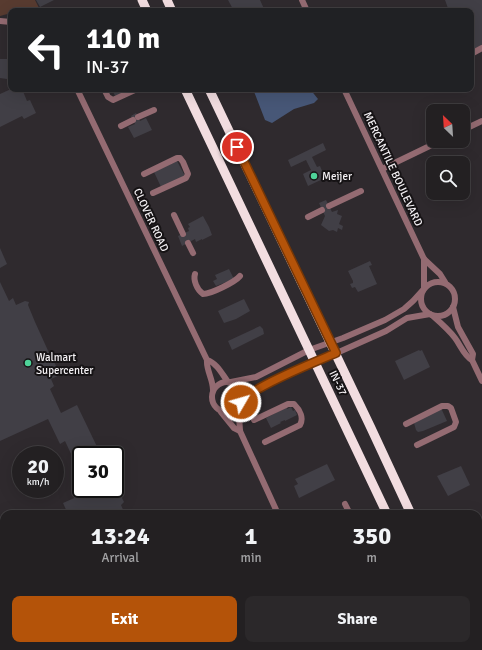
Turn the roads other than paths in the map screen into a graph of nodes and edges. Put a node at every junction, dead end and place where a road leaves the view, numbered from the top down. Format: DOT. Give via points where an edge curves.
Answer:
graph roads {
  1 [pos="78,92"];
  2 [pos="105,92"];
  3 [pos="129,92"];
  4 [pos="186,92"];
  5 [pos="210,92"];
  6 [pos="345,92"];
  7 [pos="154,110"];
  8 [pos="482,121"];
  9 [pos="121,126"];
  10 [pos="470,127"];
  11 [pos="426,148"];
  12 [pos="382,169"];
  13 [pos="144,174"];
  14 [pos="361,192"];
  15 [pos="153,193"];
  16 [pos="329,206"];
  17 [pos="322,210"];
  18 [pos="174,215"];
  19 [pos="308,217"];
  20 [pos="183,234"];
  21 [pos="188,243"];
  22 [pos="193,253"];
  23 [pos="424,258"];
  24 [pos="195,274"];
  25 [pos="240,276"];
  26 [pos="445,282"];
  27 [pos="423,289"];
  28 [pos="453,307"];
  29 [pos="431,314"];
  30 [pos="331,343"];
  31 [pos="309,350"];
  32 [pos="336,353"];
  33 [pos="207,360"];
  34 [pos="472,360"];
  35 [pos="315,362"];
  36 [pos="482,381"];
  37 [pos="230,382"];
  38 [pos="213,390"];
  39 [pos="241,402"];
  40 [pos="222,412"];
  41 [pos="254,420"];
  42 [pos="406,424"];
  43 [pos="240,431"];
  44 [pos="265,442"];
  45 [pos="417,445"];
  46 [pos="345,504"];
  47 [pos="276,510"];
  48 [pos="348,510"];
  49 [pos="384,510"];
  50 [pos="409,510"];
  1 -- 33 [label="street, CLOVER ROAD"];
  2 -- 3 [label="street" via="112,100"];
  4 -- 31 [label="highway, IN-37"];
  5 -- 30 [label="highway, IN-37"];
  6 -- 12 [label="street, MERCANTILE BOULEVARD"];
  7 -- 9 [label="street"];
  8 -- 10 [label="street"];
  11 -- 12 [label="street"];
  12 -- 23 [label="street, MERCANTILE BOULEVARD"];
  13 -- 15 [label="street" via="177,158 183,162 188,174 186,178"];
  14 -- 16 [label="street"];
  17 -- 19 [label="street"];
  18 -- 20 [label="street"];
  21 -- 22 [label="street"];
  23 -- 26 [label="street, MERCANTILE BOULEVARD"];
  23 -- 27 [label="street, MERCANTILE BOULEVARD"];
  24 -- 25 [label="street" via="194,280 203,294"];
  26 -- 27 [label="street" via="433,282"];
  26 -- 28 [label="street" via="455,293"];
  27 -- 29 [label="street" via="420,300 424,309"];
  27 -- 30 [label="street" via="413,301 395,314"];
  28 -- 29 [label="street" via="443,315"];
  28 -- 34 [label="street" via="458,327 472,354"];
  29 -- 32 [label="street" via="407,318"];
  29 -- 34 [label="street" via="460,344 467,358"];
  30 -- 31 [label="street"];
  30 -- 32 [label="highway, IN-37"];
  31 -- 35 [label="highway, IN-37"];
  31 -- 37 [label="street" via="256,377"];
  32 -- 35 [label="street"];
  32 -- 50 [label="highway, IN-37"];
  33 -- 37 [label="street, CLOVER ROAD" via="211,361"];
  33 -- 38 [label="street, CLOVER ROAD"];
  34 -- 36 [label="street"];
  35 -- 39 [label="street" via="267,384"];
  35 -- 49 [label="highway, IN-37"];
  37 -- 38 [label="street" via="217,385"];
  37 -- 39 [label="street" via="239,387"];
  38 -- 40 [label="street" via="213,405"];
  39 -- 40 [label="street" via="231,412"];
  39 -- 43 [label="street"];
  40 -- 43 [label="street" via="234,428"];
  41 -- 44 [label="street" via="288,404 298,407 302,420 300,425"];
  42 -- 45 [label="street" via="442,406 451,408 456,422 454,427"];
  43 -- 47 [label="street"];
  46 -- 48 [label="street"];
}
